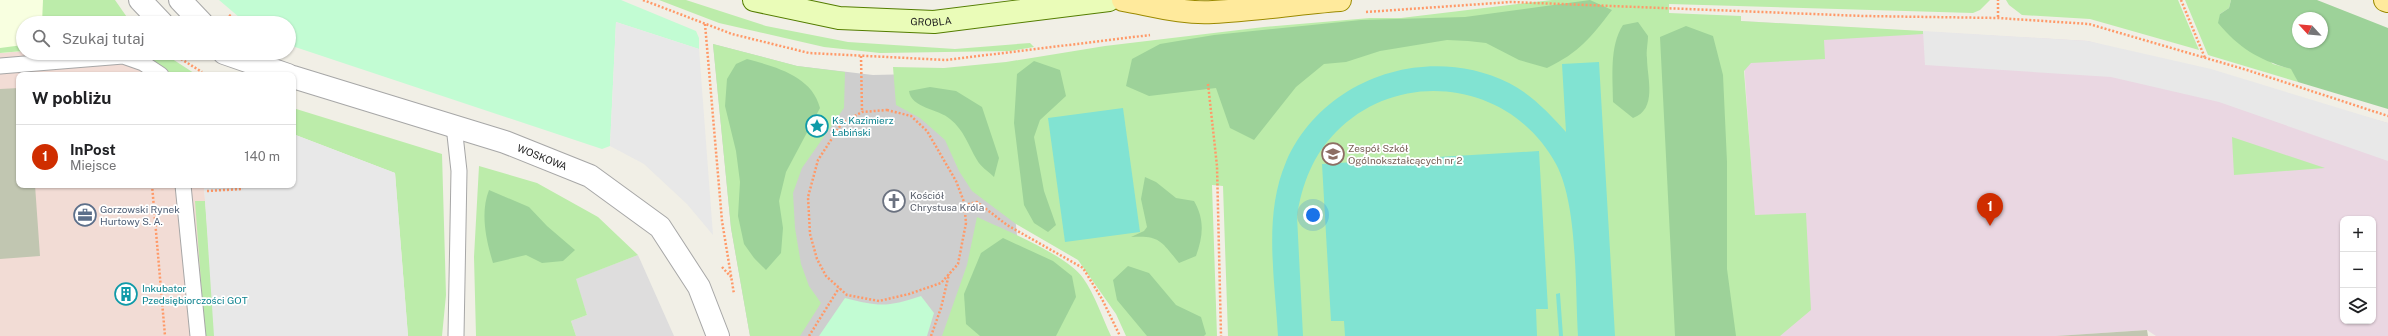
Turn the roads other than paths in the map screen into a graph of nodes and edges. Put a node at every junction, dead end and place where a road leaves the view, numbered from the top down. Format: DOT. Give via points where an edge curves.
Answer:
graph roads {
  1 [pos="140,0"];
  2 [pos="180,0"];
  3 [pos="754,0"];
  4 [pos="1109,0"];
  5 [pos="1123,0"];
  6 [pos="1340,0"];
  7 [pos="2384,0"];
  8 [pos="2388,1"];
  9 [pos="155,16"];
  10 [pos="195,16"];
  11 [pos="74,60"];
  12 [pos="135,60"];
  13 [pos="247,60"];
  14 [pos="0,66"];
  15 [pos="157,72"];
  16 [pos="280,72"];
  17 [pos="296,78"];
  18 [pos="454,126"];
  19 [pos="183,188"];
  20 [pos="198,336"];
  21 [pos="456,336"];
  22 [pos="718,336"];
  1 -- 9 [label="street"];
  2 -- 10 [label="street"];
  3 -- 4 [label="main road, GROBLA" via="839,18 934,22"];
  5 -- 6 [label="main road" via="1189,11 1212,12"];
  7 -- 8 [label="main road"];
  11 -- 14 [label="lane"];
  12 -- 15 [label="lane"];
  13 -- 16 [label="street"];
  17 -- 18 [label="street, WOSKOWA"];
  18 -- 21 [label="lane" via="459,171"];
  18 -- 22 [label="street, WOSKOWA" via="505,142 590,176 660,228 699,287"];
  19 -- 20 [label="lane"];
}
